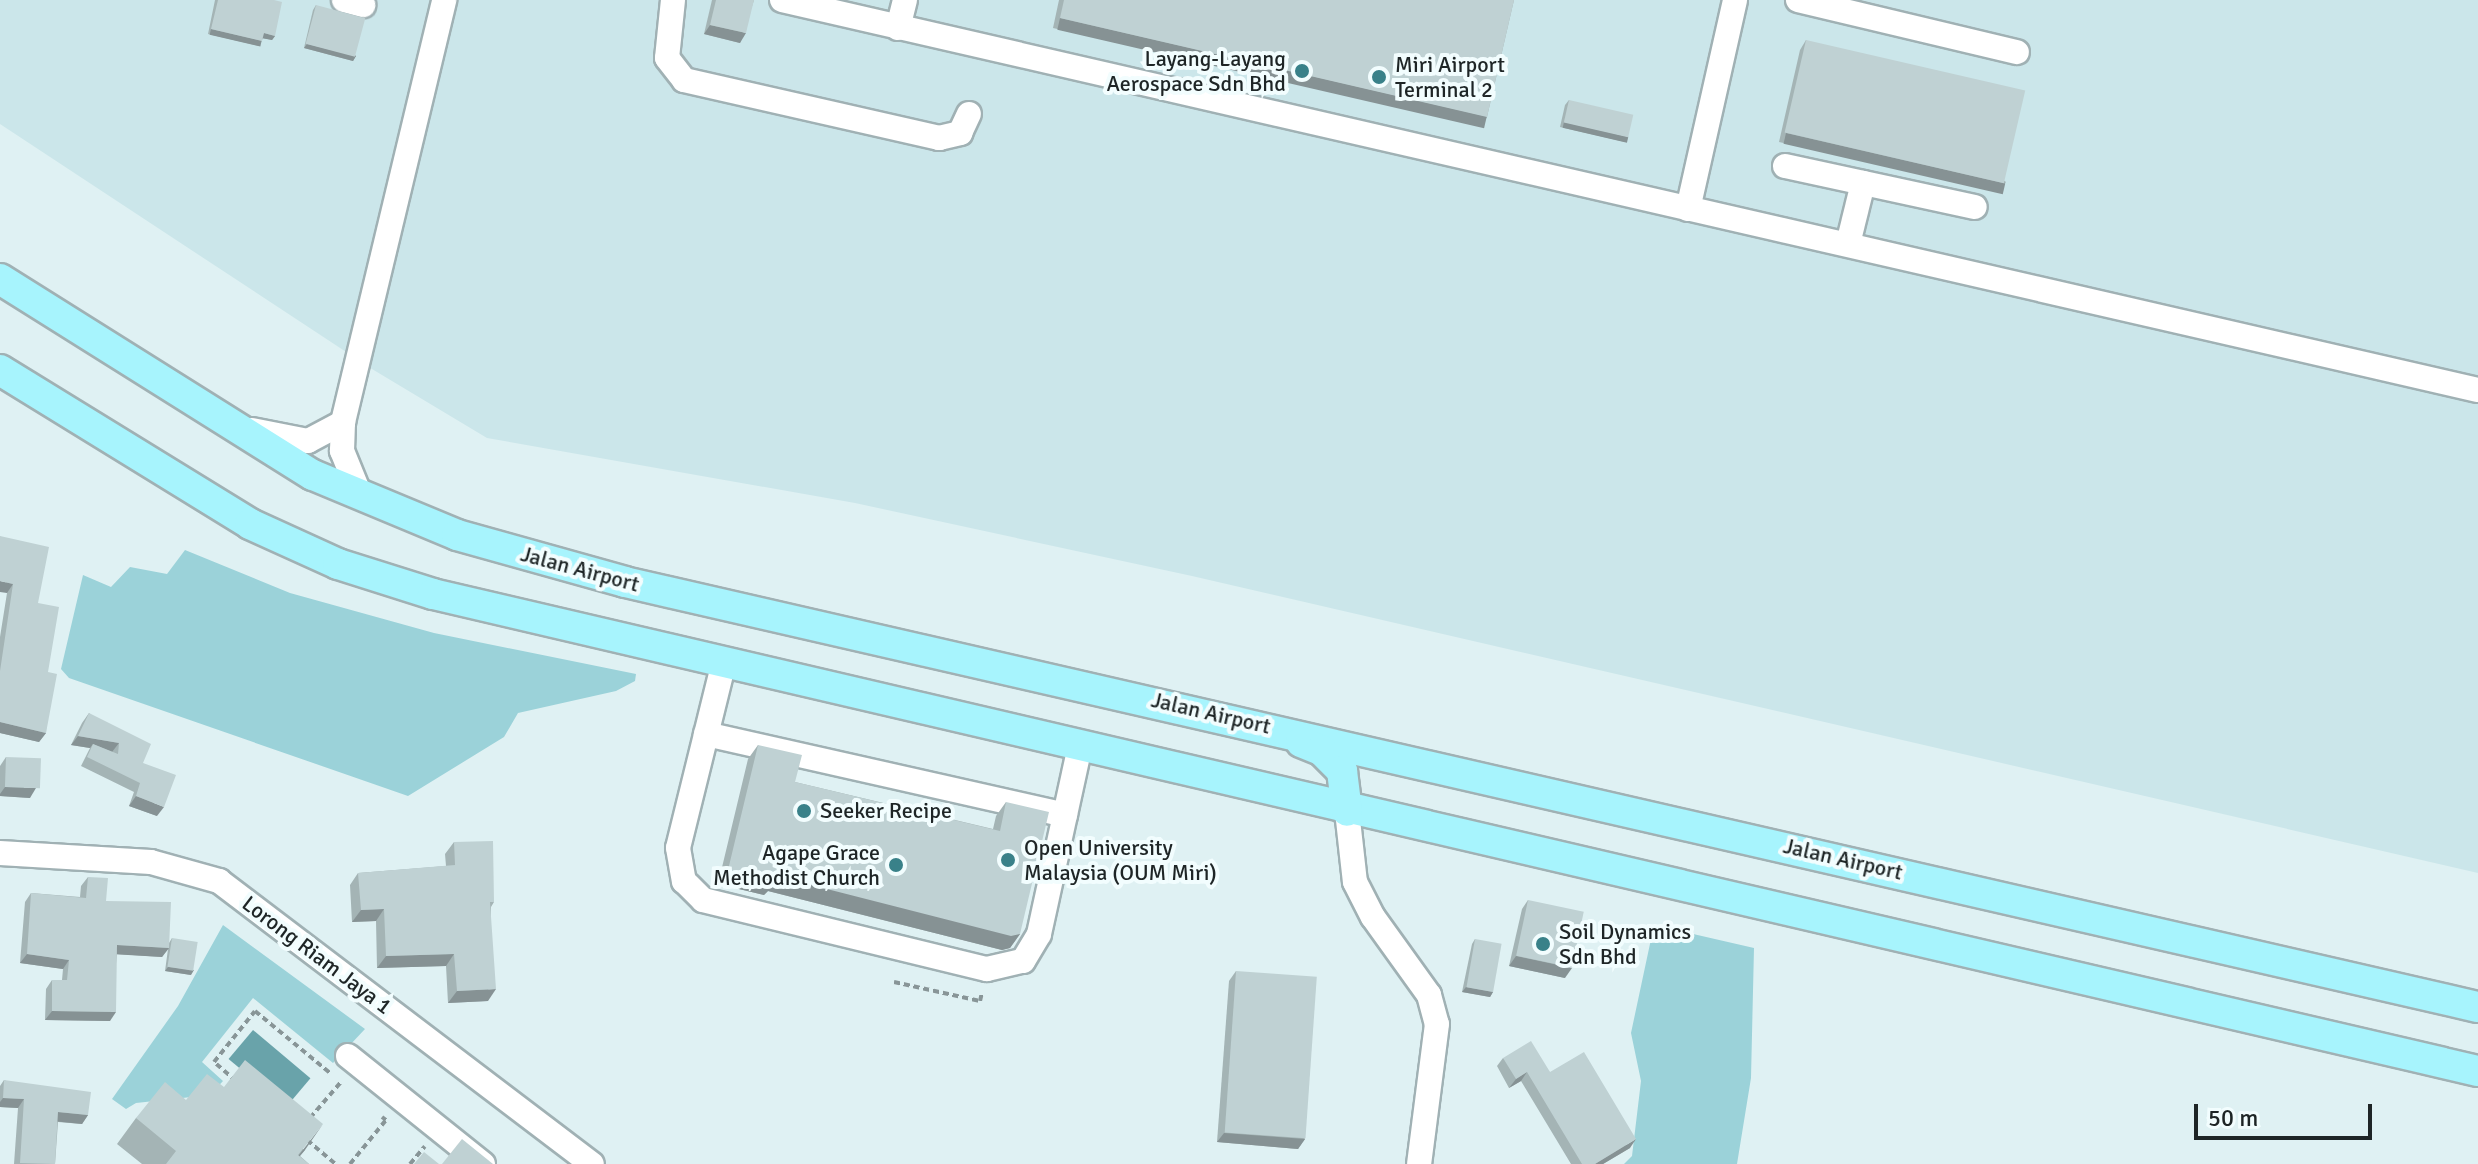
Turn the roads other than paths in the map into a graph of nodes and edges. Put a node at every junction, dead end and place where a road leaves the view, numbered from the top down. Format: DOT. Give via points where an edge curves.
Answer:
graph roads {
  1 [pos="444,0"];
  2 [pos="673,0"];
  3 [pos="786,0"];
  4 [pos="905,0"];
  5 [pos="1735,0"];
  6 [pos="1798,0"];
  7 [pos="898,28"];
  8 [pos="2017,52"];
  9 [pos="969,114"];
  10 [pos="1785,166"];
  11 [pos="1863,183"];
  12 [pos="1975,207"];
  13 [pos="1688,209"];
  14 [pos="1848,244"];
  15 [pos="0,279"];
  16 [pos="0,370"];
  17 [pos="2478,390"];
  18 [pos="218,420"];
  19 [pos="343,422"];
  20 [pos="360,495"];
  21 [pos="723,666"];
  22 [pos="1259,724"];
  23 [pos="706,734"];
  24 [pos="1080,746"];
  25 [pos="1347,811"];
  26 [pos="1065,815"];
  27 [pos="0,853"];
  28 [pos="2478,1007"];
  29 [pos="348,1056"];
  30 [pos="2478,1071"];
  31 [pos="483,1164"];
  32 [pos="592,1164"];
  33 [pos="1419,1164"];
  1 -- 19 [label="street"];
  2 -- 9 [label="street" via="667,58 684,80 939,138 960,133"];
  3 -- 7 [label="street"];
  4 -- 7 [label="street"];
  5 -- 13 [label="street"];
  6 -- 8 [label="street"];
  7 -- 13 [label="street"];
  10 -- 11 [label="street"];
  11 -- 12 [label="street"];
  11 -- 14 [label="street"];
  13 -- 14 [label="street"];
  14 -- 17 [label="street"];
  15 -- 18 [label="main road, Jalan Airport"];
  16 -- 21 [label="main road" via="186,489 338,564 433,594"];
  18 -- 19 [label="street" via="308,441"];
  18 -- 20 [label="main road, Jalan Airport" via="313,475"];
  19 -- 20 [label="street" via="345,463"];
  20 -- 22 [label="main road, Jalan Airport" via="457,535 625,582"];
  21 -- 23 [label="street"];
  21 -- 24 [label="main road"];
  22 -- 25 [label="main road" via="1321,750 1342,771"];
  22 -- 28 [label="main road, Jalan Airport"];
  23 -- 26 [label="street"];
  23 -- 26 [label="street" via="678,848 684,881 703,900 987,969 1023,961 1039,934"];
  24 -- 25 [label="main road"];
  24 -- 26 [label="street"];
  25 -- 30 [label="main road"];
  25 -- 33 [label="street" via="1355,882 1373,917 1429,995 1437,1024"];
  27 -- 32 [label="street, Lorong Riam Jaya 1" via="151,862 219,881"];
  29 -- 31 [label="street"];
}
